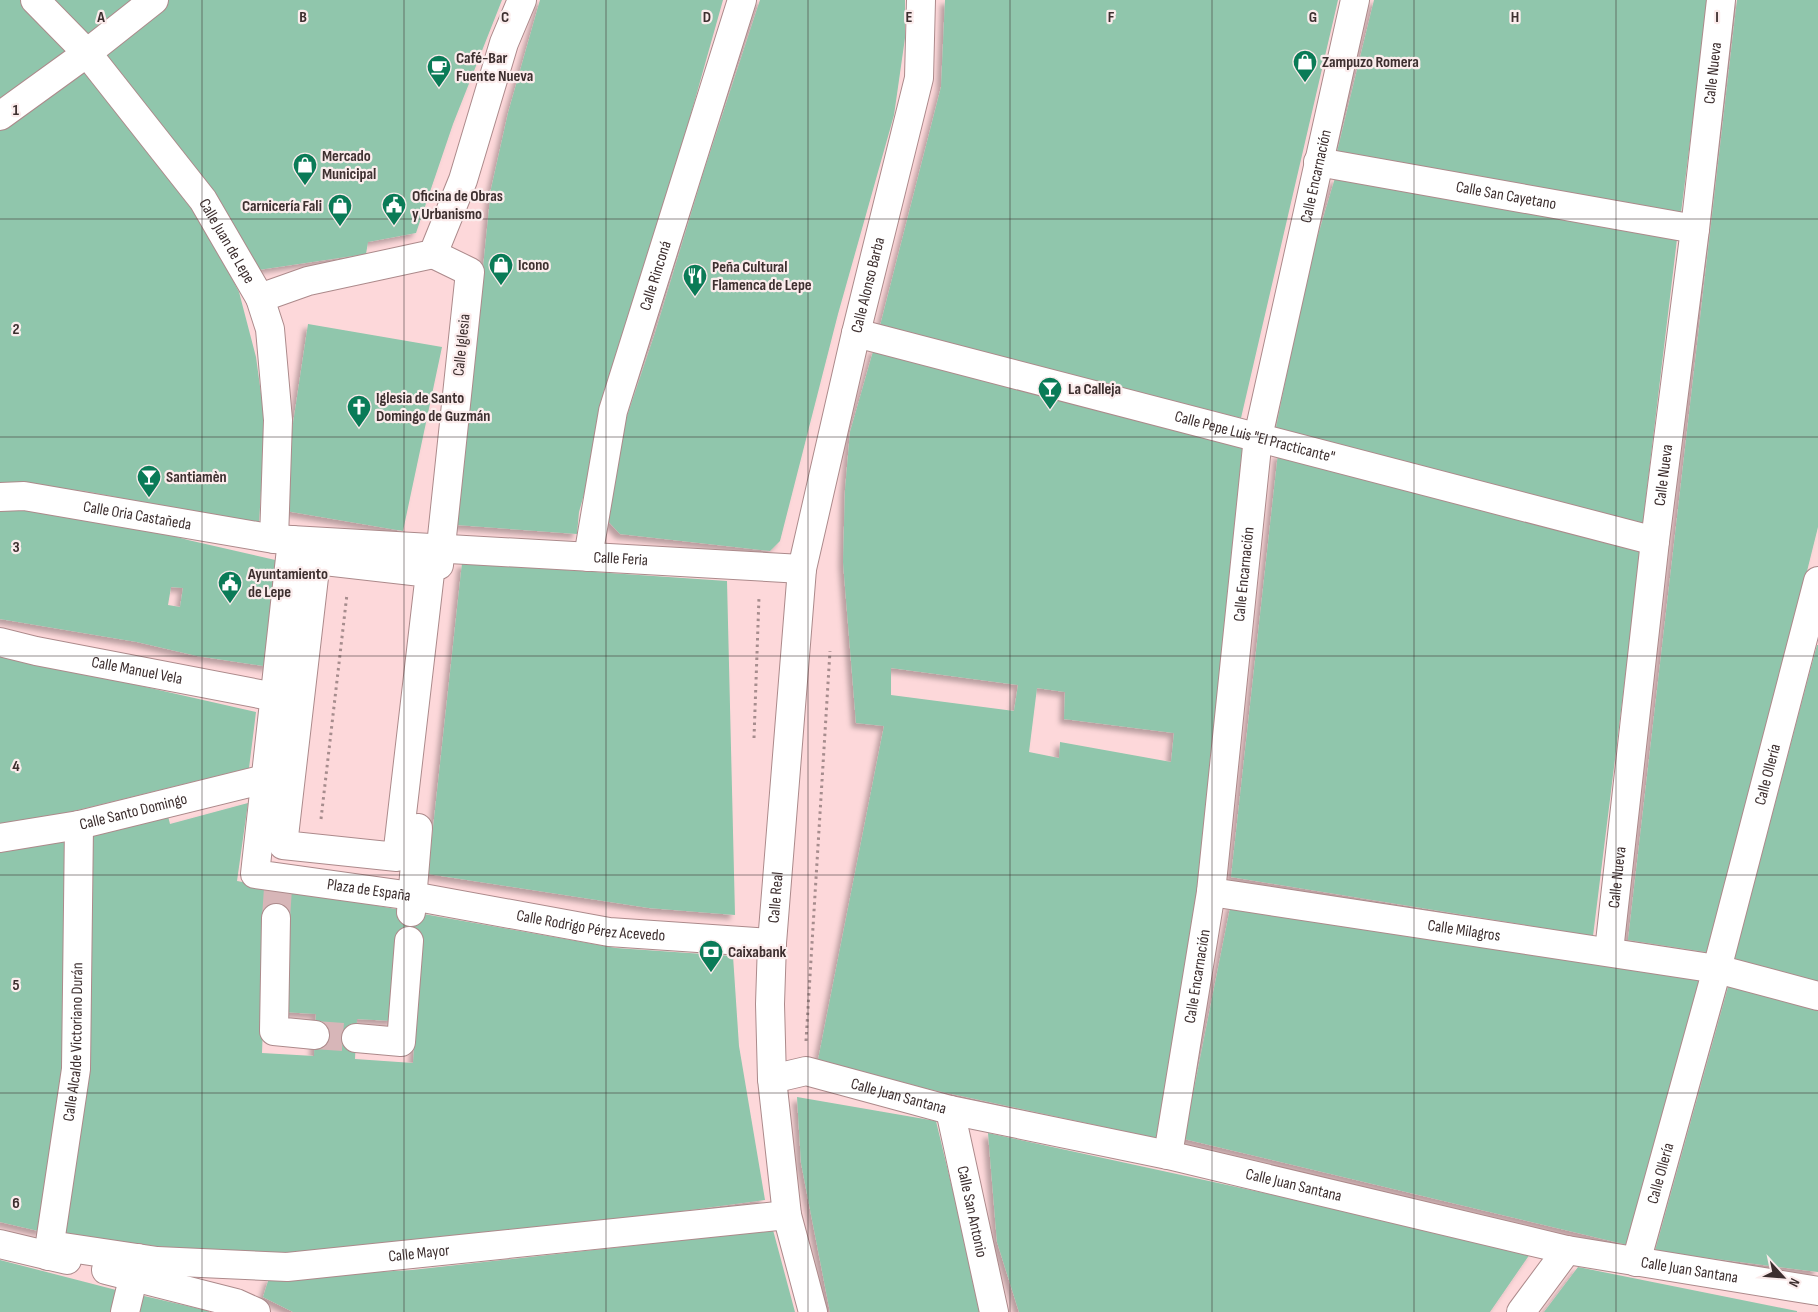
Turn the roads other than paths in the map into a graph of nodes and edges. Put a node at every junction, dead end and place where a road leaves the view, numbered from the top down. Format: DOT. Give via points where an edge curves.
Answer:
graph roads {
  1 [pos="35,0"];
  2 [pos="154,0"];
  3 [pos="522,0"];
  4 [pos="742,0"];
  5 [pos="921,0"];
  6 [pos="1354,0"];
  7 [pos="1721,0"];
  8 [pos="87,53"];
  9 [pos="0,116"];
  10 [pos="1318,162"];
  11 [pos="1695,229"];
  12 [pos="433,254"];
  13 [pos="260,298"];
  14 [pos="856,333"];
  15 [pos="1258,437"];
  16 [pos="0,497"];
  17 [pos="283,540"];
  18 [pos="1655,541"];
  19 [pos="441,549"];
  20 [pos="588,557"];
  21 [pos="351,564"];
  22 [pos="802,569"];
  23 [pos="1818,580"];
  24 [pos="0,642"];
  25 [pos="275,697"];
  26 [pos="265,779"];
  27 [pos="78,825"];
  28 [pos="0,838"];
  29 [pos="1211,892"];
  30 [pos="411,904"];
  31 [pos="276,918"];
  32 [pos="409,941"];
  33 [pos="772,943"];
  34 [pos="1609,951"];
  35 [pos="1718,969"];
  36 [pos="1818,996"];
  37 [pos="315,1035"];
  38 [pos="356,1038"];
  39 [pos="772,1079"];
  40 [pos="950,1110"];
  41 [pos="1168,1155"];
  42 [pos="788,1215"];
  43 [pos="0,1244"];
  44 [pos="49,1250"];
  45 [pos="1567,1250"];
  46 [pos="1636,1262"];
  47 [pos="136,1267"];
  48 [pos="1818,1291"];
  49 [pos="125,1312"];
  50 [pos="256,1312"];
  51 [pos="813,1312"];
  52 [pos="994,1312"];
  53 [pos="1521,1312"];
  1 -- 8 [label="street, Calle Juan de Lepe"];
  2 -- 8 [label="street"];
  3 -- 12 [label="street" via="504,43 463,180"];
  4 -- 20 [label="street, Calle Rinconá" via="613,411"];
  5 -- 14 [label="street, Calle Alonso Barba" via="919,78"];
  6 -- 10 [label="street, Calle Encarnación"];
  7 -- 11 [label="street, Calle Nueva"];
  8 -- 9 [label="street"];
  8 -- 13 [label="street, Calle Juan de Lepe" via="203,200"];
  10 -- 11 [label="street, Calle San Cayetano"];
  10 -- 15 [label="street, Calle Encarnación"];
  11 -- 18 [label="street, Calle Nueva"];
  12 -- 13 [label="street" via="308,281"];
  12 -- 19 [label="street, Calle Iglesia" via="470,272"];
  13 -- 17 [label="street, Calle Juan de Lepe" via="270,329"];
  14 -- 15 [label="street, Calle Pepe Luis \"El Practicante\""];
  14 -- 22 [label="street, Calle Alonso Barba"];
  15 -- 18 [label="street, Calle Pepe Luis \"El Practicante\""];
  15 -- 29 [label="street, Calle Encarnación"];
  16 -- 17 [label="street, Calle Oria Castañeda" via="24,496"];
  17 -- 19 [label="street"];
  17 -- 25 [label="street, Plaza de España"];
  18 -- 34 [label="street, Calle Nueva"];
  19 -- 20 [label="street, Calle Feria"];
  19 -- 30 [label="street, Plaza de España"];
  20 -- 22 [label="street, Calle Feria"];
  21 -- 21 [label="street, Plaza de España" via="430,573 397,857 283,844 316,560"];
  22 -- 33 [label="street, Calle Real"];
  23 -- 35 [label="street, Calle Ollería"];
  24 -- 25 [label="street, Calle Manuel Vela"];
  25 -- 26 [label="street, Plaza de España"];
  26 -- 27 [label="street, Calle Santo Domingo"];
  26 -- 30 [label="street, Plaza de España" via="255,874 278,883"];
  27 -- 28 [label="street, Calle Santo Domingo"];
  27 -- 44 [label="street, Calle Alcalde Victoriano Durán" via="76,1068"];
  29 -- 34 [label="street, Calle Milagros"];
  29 -- 41 [label="street, Calle Encarnación"];
  30 -- 33 [label="street, Calle Rodrigo Pérez Acevedo" via="610,932"];
  31 -- 37 [label="street" via="274,1031"];
  32 -- 38 [label="street" via="401,1042"];
  33 -- 39 [label="street, Calle Real"];
  34 -- 35 [label="street, Calle Milagros"];
  35 -- 36 [label="street"];
  35 -- 46 [label="street, Calle Ollería"];
  39 -- 40 [label="street, Calle Juan Santana" via="806,1072"];
  39 -- 42 [label="street, Calle Real"];
  40 -- 41 [label="street, Calle Juan Santana"];
  40 -- 52 [label="street, Calle San Antonio"];
  41 -- 45 [label="street, Calle Juan Santana"];
  42 -- 47 [label="street, Calle Mayor" via="287,1267 156,1261"];
  42 -- 51 [label="street, Calle Real"];
  43 -- 44 [label="street, Calle Mayor"];
  44 -- 47 [label="street, Calle Mayor"];
  45 -- 46 [label="street, Calle Juan Santana"];
  45 -- 53 [label="street"];
  46 -- 48 [label="street, Calle Juan Santana"];
  47 -- 49 [label="street"];
  47 -- 50 [label="street"];
}
